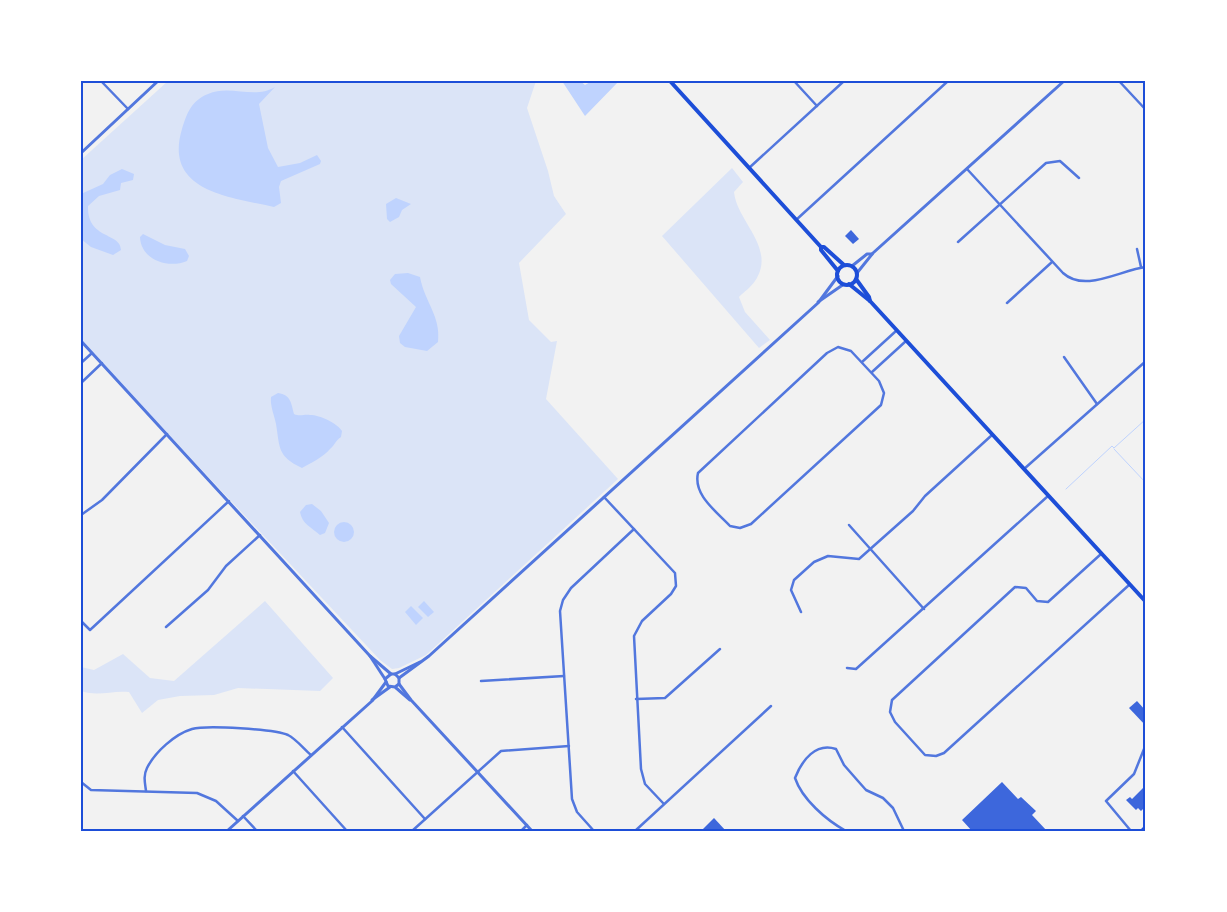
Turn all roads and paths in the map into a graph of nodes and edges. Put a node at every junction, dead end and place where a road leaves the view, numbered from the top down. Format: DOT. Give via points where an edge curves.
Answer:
graph roads {
  1 [pos="101,81"];
  2 [pos="158,81"];
  3 [pos="794,81"];
  4 [pos="844,81"];
  5 [pos="948,81"];
  6 [pos="1064,81"];
  7 [pos="1119,81"];
  8 [pos="672,82"];
  9 [pos="817,106"];
  10 [pos="128,109"];
  11 [pos="1146,110"];
  12 [pos="81,153"];
  13 [pos="748,168"];
  14 [pos="967,169"];
  15 [pos="1079,178"];
  16 [pos="999,204"];
  17 [pos="796,220"];
  18 [pos="958,242"];
  19 [pos="821,247"];
  20 [pos="1137,249"];
  21 [pos="872,254"];
  22 [pos="1052,262"];
  23 [pos="844,266"];
  24 [pos="852,266"];
  25 [pos="1141,267"];
  26 [pos="1146,267"];
  27 [pos="838,271"];
  28 [pos="856,273"];
  29 [pos="838,276"];
  30 [pos="856,279"];
  31 [pos="847,284"];
  32 [pos="870,301"];
  33 [pos="818,302"];
  34 [pos="1007,303"];
  35 [pos="896,331"];
  36 [pos="906,341"];
  37 [pos="81,342"];
  38 [pos="92,353"];
  39 [pos="1064,357"];
  40 [pos="1146,361"];
  41 [pos="862,362"];
  42 [pos="81,363"];
  43 [pos="102,363"];
  44 [pos="872,372"];
  45 [pos="81,382"];
  46 [pos="1097,404"];
  47 [pos="168,434"];
  48 [pos="992,435"];
  49 [pos="1024,469"];
  50 [pos="1048,496"];
  51 [pos="604,497"];
  52 [pos="229,502"];
  53 [pos="81,515"];
  54 [pos="849,525"];
  55 [pos="634,529"];
  56 [pos="260,535"];
  57 [pos="871,550"];
  58 [pos="1101,554"];
  59 [pos="1129,585"];
  60 [pos="1146,602"];
  61 [pos="924,609"];
  62 [pos="801,612"];
  63 [pos="81,621"];
  64 [pos="166,627"];
  65 [pos="720,649"];
  66 [pos="370,656"];
  67 [pos="420,662"];
  68 [pos="847,668"];
  69 [pos="393,674"];
  70 [pos="564,676"];
  71 [pos="399,678"];
  72 [pos="386,680"];
  73 [pos="481,681"];
  74 [pos="399,684"];
  75 [pos="390,687"];
  76 [pos="395,687"];
  77 [pos="636,699"];
  78 [pos="411,700"];
  79 [pos="372,701"];
  80 [pos="771,706"];
  81 [pos="342,727"];
  82 [pos="1146,744"];
  83 [pos="569,746"];
  84 [pos="310,755"];
  85 [pos="293,771"];
  86 [pos="477,772"];
  87 [pos="81,782"];
  88 [pos="146,791"];
  89 [pos="663,803"];
  90 [pos="243,816"];
  91 [pos="425,818"];
  92 [pos="238,821"];
  93 [pos="527,826"];
  94 [pos="1146,827"];
  95 [pos="844,830"];
  96 [pos="227,831"];
  97 [pos="257,831"];
  98 [pos="347,831"];
  99 [pos="412,831"];
  100 [pos="521,831"];
  101 [pos="532,831"];
  102 [pos="594,831"];
  103 [pos="635,831"];
  104 [pos="904,831"];
  105 [pos="1131,831"];
  106 [pos="1142,831"];
  1 -- 10 [label="street"];
  2 -- 10 [label="street"];
  3 -- 9 [label="street"];
  4 -- 9 [label="street"];
  5 -- 17 [label="street"];
  6 -- 14 [label="street"];
  7 -- 11 [label="street"];
  8 -- 13 [label="main road"];
  9 -- 13 [label="street"];
  10 -- 12 [label="street"];
  13 -- 17 [label="main road"];
  14 -- 16 [label="street"];
  14 -- 21 [label="street"];
  15 -- 16 [label="street" via="1066,164 1050,161"];
  16 -- 18 [label="street"];
  16 -- 22 [label="street"];
  17 -- 19 [label="main road"];
  19 -- 23 [label="main road"];
  19 -- 27 [label="main road" via="820,250"];
  20 -- 25 [label="street"];
  21 -- 24 [label="street" via="867,254"];
  21 -- 28 [label="street"];
  22 -- 25 [label="street" via="1076,282"];
  22 -- 34 [label="street"];
  23 -- 24 [label="main road"];
  23 -- 27 [label="main road"];
  24 -- 28 [label="main road"];
  25 -- 26 [label="street"];
  27 -- 29 [label="main road"];
  28 -- 30 [label="main road"];
  29 -- 31 [label="main road"];
  29 -- 33 [label="street"];
  30 -- 31 [label="main road"];
  30 -- 32 [label="main road"];
  31 -- 32 [label="main road"];
  31 -- 33 [label="street"];
  32 -- 35 [label="main road"];
  33 -- 51 [label="street"];
  35 -- 36 [label="main road"];
  35 -- 41 [label="street"];
  36 -- 44 [label="street"];
  36 -- 48 [label="main road"];
  37 -- 38 [label="street"];
  38 -- 42 [label="street"];
  38 -- 43 [label="street"];
  39 -- 46 [label="street"];
  40 -- 46 [label="street"];
  41 -- 44 [label="street"];
  41 -- 44 [label="street" via="851,351 838,347 827,353 698,473 698,491 730,526 740,528 751,524 881,404 884,393"];
  43 -- 45 [label="street"];
  43 -- 47 [label="street"];
  46 -- 49 [label="street"];
  47 -- 52 [label="street"];
  47 -- 53 [label="street" via="102,500"];
  48 -- 49 [label="main road"];
  48 -- 57 [label="street"];
  49 -- 50 [label="main road"];
  50 -- 58 [label="main road"];
  50 -- 61 [label="street"];
  51 -- 55 [label="street"];
  51 -- 67 [label="street"];
  52 -- 56 [label="street"];
  52 -- 63 [label="street" via="90,630"];
  54 -- 57 [label="street"];
  55 -- 70 [label="street" via="571,588 563,600 560,611"];
  55 -- 77 [label="street" via="675,573 676,586 642,622 634,636"];
  56 -- 64 [label="street" via="226,566 208,590"];
  56 -- 66 [label="street"];
  57 -- 61 [label="street"];
  57 -- 62 [label="street" via="859,559 828,556 814,562 794,580 792,590"];
  58 -- 59 [label="main road"];
  58 -- 59 [label="street" via="1048,602 1037,601 1026,588 1015,587 892,700 890,712 895,722 925,755 944,753"];
  59 -- 60 [label="main road"];
  61 -- 68 [label="street" via="856,668"];
  65 -- 77 [label="street" via="665,698"];
  66 -- 69 [label="street"];
  66 -- 72 [label="street"];
  67 -- 69 [label="street"];
  67 -- 71 [label="street"];
  69 -- 71 [label="street"];
  69 -- 72 [label="street"];
  70 -- 73 [label="street"];
  70 -- 83 [label="street"];
  71 -- 74 [label="street"];
  72 -- 75 [label="street"];
  72 -- 79 [label="street"];
  74 -- 76 [label="street"];
  74 -- 78 [label="street"];
  75 -- 76 [label="street"];
  75 -- 79 [label="street"];
  76 -- 78 [label="street"];
  77 -- 89 [label="street" via="641,769 645,784"];
  78 -- 86 [label="street"];
  79 -- 81 [label="street"];
  80 -- 89 [label="street"];
  81 -- 84 [label="street"];
  81 -- 91 [label="street"];
  82 -- 105 [label="street" via="1134,774 1106,801"];
  83 -- 86 [label="street" via="501,751"];
  83 -- 102 [label="street" via="572,799 577,812"];
  84 -- 85 [label="street"];
  84 -- 88 [label="street" via="289,735 272,730 194,728 176,736 152,761 144,780"];
  85 -- 90 [label="street"];
  85 -- 98 [label="street"];
  86 -- 91 [label="street"];
  86 -- 93 [label="street"];
  87 -- 88 [label="street" via="91,790"];
  88 -- 92 [label="street" via="197,794 216,801"];
  89 -- 103 [label="street"];
  90 -- 92 [label="street"];
  90 -- 97 [label="street"];
  91 -- 99 [label="street"];
  92 -- 96 [label="street"];
  93 -- 100 [label="street"];
  93 -- 101 [label="street"];
  94 -- 106 [label="main road"];
  95 -- 104 [label="street" via="806,797 795,778 804,762 819,747 836,749 844,765 866,790 883,798 892,808"];
}
